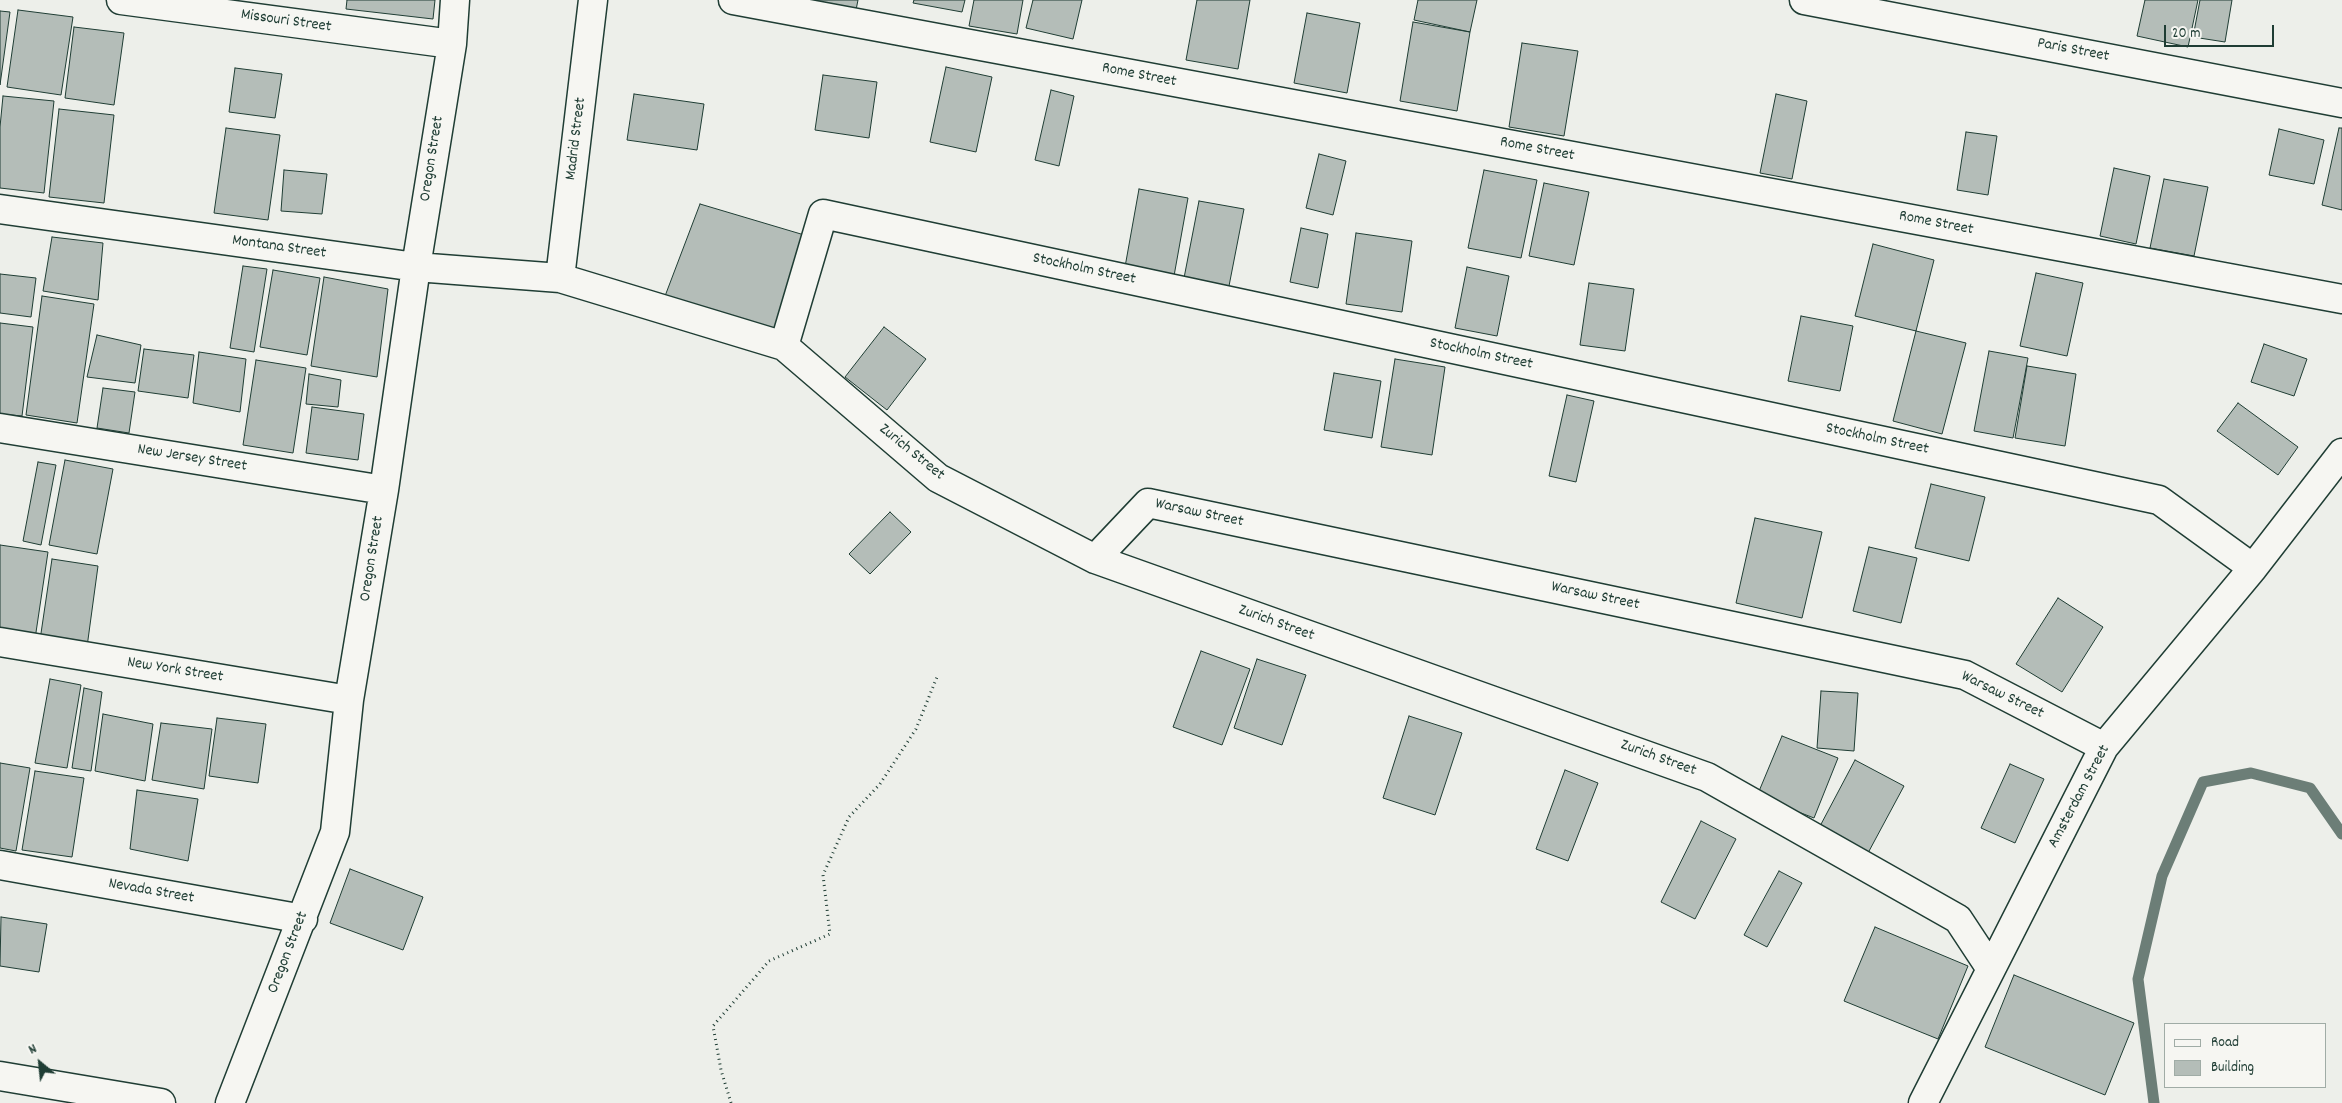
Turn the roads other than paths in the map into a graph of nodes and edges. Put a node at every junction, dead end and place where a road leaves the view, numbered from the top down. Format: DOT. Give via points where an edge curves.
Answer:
graph roads {
  1 [pos="121,0"];
  2 [pos="455,0"];
  3 [pos="594,0"];
  4 [pos="733,0"];
  5 [pos="1804,0"];
  6 [pos="452,44"];
  7 [pos="2342,103"];
  8 [pos="0,209"];
  9 [pos="416,267"];
  10 [pos="560,278"];
  11 [pos="2342,299"];
  12 [pos="784,346"];
  13 [pos="0,428"];
  14 [pos="2342,453"];
  15 [pos="384,490"];
  16 [pos="1095,559"];
  17 [pos="2253,568"];
  18 [pos="0,642"];
  19 [pos="349,700"];
  20 [pos="2104,747"];
  21 [pos="0,865"];
  22 [pos="303,918"];
  23 [pos="1991,969"];
  24 [pos="0,1076"];
  25 [pos="161,1103"];
  26 [pos="230,1103"];
  27 [pos="1923,1103"];
  1 -- 6 [label="street, Missouri Street"];
  2 -- 6 [label="street, Oregon Street"];
  3 -- 10 [label="street, Madrid Street"];
  4 -- 11 [label="street, Rome Street"];
  5 -- 7 [label="street, Paris Street"];
  6 -- 9 [label="street, Oregon Street"];
  8 -- 9 [label="street, Montana Street"];
  9 -- 10 [label="street, Montana Street"];
  9 -- 15 [label="street, Oregon Street"];
  10 -- 12 [label="street, Zurich Street"];
  12 -- 16 [label="street, Zurich Street" via="938,478"];
  12 -- 17 [label="street, Stockholm Street" via="823,214 2159,500"];
  13 -- 15 [label="street, New Jersey Street"];
  14 -- 17 [label="street, Amsterdam Street"];
  15 -- 19 [label="street, Oregon Street"];
  16 -- 20 [label="street, Warsaw Street" via="1148,503 1965,675"];
  16 -- 23 [label="street, Zurich Street" via="1707,777 1958,919"];
  17 -- 20 [label="street, Amsterdam Street"];
  18 -- 19 [label="street, New York Street"];
  19 -- 22 [label="street, Oregon Street" via="335,832"];
  20 -- 23 [label="street, Amsterdam Street"];
  21 -- 22 [label="street, Nevada Street"];
  22 -- 26 [label="street, Oregon Street"];
  23 -- 27 [label="street, Amsterdam Street"];
  24 -- 25 [label="street"];
}
